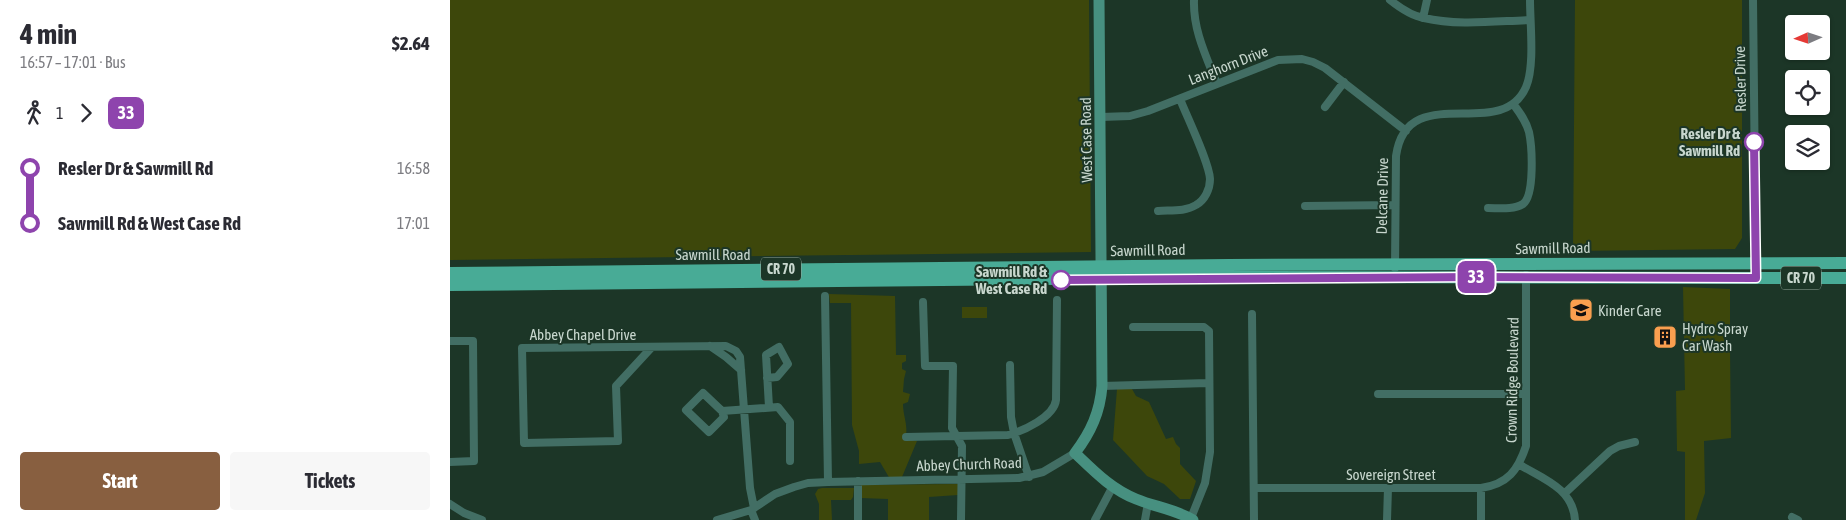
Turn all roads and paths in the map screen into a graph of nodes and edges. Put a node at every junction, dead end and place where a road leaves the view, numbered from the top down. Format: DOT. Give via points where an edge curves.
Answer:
graph roads {
  1 [pos="1100,0"];
  2 [pos="1194,0"];
  3 [pos="1390,0"];
  4 [pos="1427,0"];
  5 [pos="1530,0"];
  6 [pos="1753,0"];
  7 [pos="1422,18"];
  8 [pos="1530,20"];
  9 [pos="1344,82"];
  10 [pos="1217,84"];
  11 [pos="1180,99"];
  12 [pos="1514,105"];
  13 [pos="1325,107"];
  14 [pos="1101,117"];
  15 [pos="1406,131"];
  16 [pos="1395,205"];
  17 [pos="1305,206"];
  18 [pos="1488,208"];
  19 [pos="1158,211"];
  20 [pos="1755,262"];
  21 [pos="1846,263"];
  22 [pos="1395,271"];
  23 [pos="1526,271"];
  24 [pos="450,273"];
  25 [pos="1102,273"];
  26 [pos="1756,278"];
  27 [pos="1846,278"];
  28 [pos="450,285"];
  29 [pos="825,296"];
  30 [pos="1057,300"];
  31 [pos="923,302"];
  32 [pos="1252,314"];
  33 [pos="1133,327"];
  34 [pos="450,342"];
  35 [pos="652,347"];
  36 [pos="1010,364"];
  37 [pos="767,378"];
  38 [pos="1208,383"];
  39 [pos="1102,386"];
  40 [pos="1378,394"];
  41 [pos="1526,394"];
  42 [pos="769,407"];
  43 [pos="744,408"];
  44 [pos="722,411"];
  45 [pos="1014,433"];
  46 [pos="956,436"];
  47 [pos="906,437"];
  48 [pos="1635,442"];
  49 [pos="1075,453"];
  50 [pos="450,462"];
  51 [pos="790,462"];
  52 [pos="1520,464"];
  53 [pos="1029,477"];
  54 [pos="962,480"];
  55 [pos="858,481"];
  56 [pos="828,482"];
  57 [pos="1112,488"];
  58 [pos="1254,488"];
  59 [pos="1388,488"];
  60 [pos="1481,488"];
  61 [pos="1565,493"];
  62 [pos="1148,503"];
  63 [pos="450,504"];
  64 [pos="753,509"];
  65 [pos="1192,519"];
  66 [pos="482,520"];
  67 [pos="717,520"];
  68 [pos="755,520"];
  69 [pos="858,520"];
  70 [pos="961,520"];
  71 [pos="1095,520"];
  72 [pos="1145,520"];
  73 [pos="1254,520"];
  74 [pos="1387,520"];
  75 [pos="1481,520"];
  76 [pos="1575,520"];
  1 -- 14 [label="main road, West Case Road"];
  2 -- 10 [label="street" via="1196,26"];
  3 -- 7 [label="street" via="1402,10"];
  4 -- 7 [label="street"];
  5 -- 8 [label="street"];
  6 -- 20 [label="street, Resler Drive"];
  7 -- 8 [label="street" via="1443,21"];
  8 -- 12 [label="street" via="1529,78"];
  9 -- 10 [label="street, Langhorn Drive" via="1319,64 1290,58"];
  9 -- 13 [label="street"];
  9 -- 15 [label="street, Langhorn Drive"];
  10 -- 11 [label="street, Langhorn Drive"];
  11 -- 14 [label="street, Langhorn Drive" via="1139,114"];
  11 -- 19 [label="street" via="1207,165 1209,187 1196,205 1181,210"];
  12 -- 15 [label="street" via="1497,112 1436,114 1420,120"];
  12 -- 18 [label="street" via="1530,137 1530,193 1526,201 1517,206"];
  14 -- 25 [label="main road, West Case Road"];
  15 -- 16 [label="street, Delcane Drive" via="1397,149"];
  16 -- 17 [label="street"];
  16 -- 22 [label="street, Delcane Drive"];
  20 -- 21 [label="main road, Sawmill Road / CR 70"];
  20 -- 23 [label="main road, Sawmill Road / CR 70"];
  20 -- 26 [label="street, Resler Drive"];
  22 -- 23 [label="main road, Sawmill Road / CR 70"];
  22 -- 25 [label="main road, Sawmill Road / CR 70"];
  23 -- 26 [label="main road, Sawmill Road / CR 70"];
  23 -- 41 [label="street, Crown Ridge Boulevard"];
  24 -- 25 [label="main road, Sawmill Road / CR 70"];
  25 -- 28 [label="main road, Sawmill Road / CR 70"];
  25 -- 39 [label="main road, Abbey Church Road"];
  26 -- 27 [label="main road, Sawmill Road / CR 70"];
  29 -- 56 [label="street"];
  30 -- 45 [label="street" via="1055,404 1034,424"];
  31 -- 46 [label="street" via="925,366 953,366 952,428"];
  32 -- 58 [label="street"];
  33 -- 38 [label="street" via="1208,329"];
  34 -- 50 [label="street" via="473,341 474,461"];
  35 -- 35 [label="street, Abbey Chapel Drive" via="616,386 618,440 524,443 522,348"];
  35 -- 43 [label="street, Abbey Chapel Drive" via="732,348 739,354"];
  36 -- 45 [label="street"];
  37 -- 42 [label="street"];
  38 -- 39 [label="street"];
  38 -- 65 [label="street" via="1210,452 1205,484"];
  39 -- 49 [label="main road, Abbey Church Road" via="1097,415"];
  40 -- 41 [label="street"];
  41 -- 52 [label="street, Crown Ridge Boulevard" via="1526,446"];
  42 -- 43 [label="street"];
  42 -- 51 [label="street" via="778,406 790,422"];
  43 -- 44 [label="street"];
  43 -- 64 [label="street, Abbey Chapel Drive"];
  44 -- 44 [label="street" via="724,417 710,432 686,410 703,394"];
  45 -- 46 [label="street"];
  45 -- 53 [label="street"];
  46 -- 47 [label="street"];
  46 -- 54 [label="street" via="962,446"];
  48 -- 61 [label="street" via="1610,451"];
  49 -- 53 [label="street, Abbey Church Road"];
  49 -- 57 [label="main road"];
  52 -- 60 [label="street, Sovereign Street" via="1506,479"];
  52 -- 61 [label="street"];
  53 -- 54 [label="street, Abbey Church Road"];
  54 -- 55 [label="street, Abbey Church Road"];
  54 -- 70 [label="street"];
  55 -- 56 [label="street, Abbey Church Road"];
  55 -- 69 [label="street"];
  56 -- 64 [label="street, Abbey Church Road" via="794,486"];
  57 -- 62 [label="main road"];
  57 -- 71 [label="street"];
  58 -- 59 [label="street, Sovereign Street"];
  58 -- 73 [label="street"];
  59 -- 60 [label="street, Sovereign Street"];
  59 -- 74 [label="street"];
  60 -- 75 [label="street"];
  61 -- 76 [label="street" via="1572,502"];
  62 -- 65 [label="main road"];
  62 -- 72 [label="street"];
  63 -- 66 [label="street"];
  64 -- 67 [label="street, Abbey Church Road"];
  64 -- 68 [label="street, Abbey Chapel Drive"];
}
